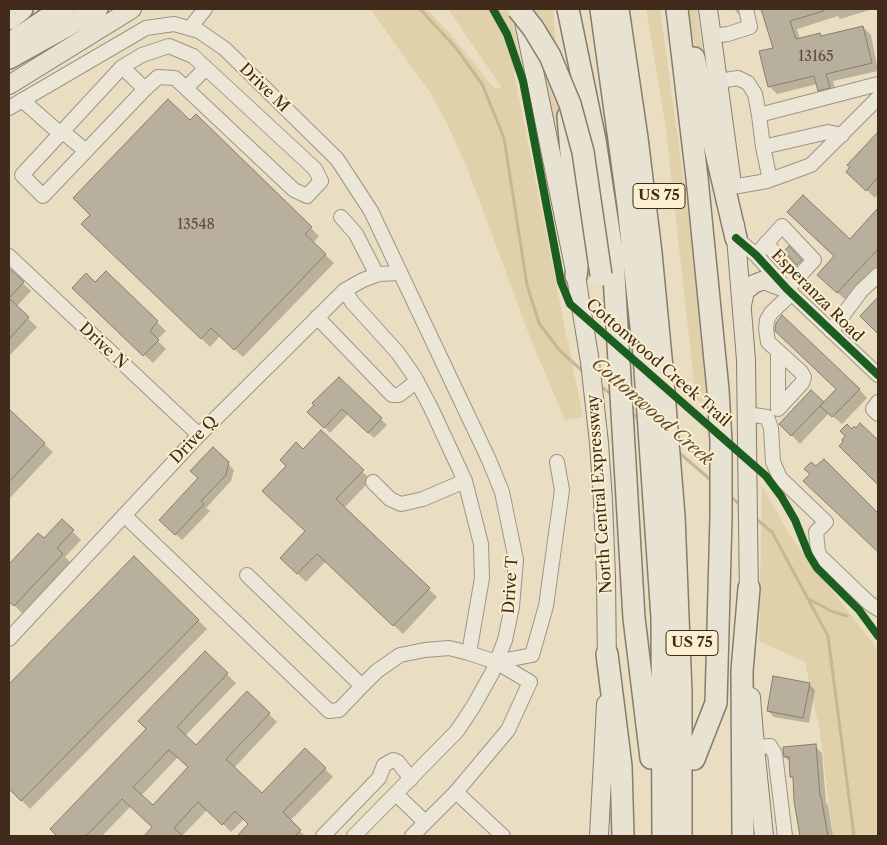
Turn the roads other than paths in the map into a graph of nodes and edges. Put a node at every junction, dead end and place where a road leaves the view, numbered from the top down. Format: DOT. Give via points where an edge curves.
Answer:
graph roads {
  1 [pos="22,9"];
  2 [pos="62,9"];
  3 [pos="97,9"];
  4 [pos="132,9"];
  5 [pos="205,9"];
  6 [pos="520,9"];
  7 [pos="562,9"];
  8 [pos="568,9"];
  9 [pos="601,9"];
  10 [pos="618,9"];
  11 [pos="632,9"];
  12 [pos="675,9"];
  13 [pos="681,9"];
  14 [pos="708,9"];
  15 [pos="746,9"];
  16 [pos="9,19"];
  17 [pos="190,28"];
  18 [pos="712,36"];
  19 [pos="9,45"];
  20 [pos="9,58"];
  21 [pos="122,67"];
  22 [pos="206,68"];
  23 [pos="719,81"];
  24 [pos="878,84"];
  25 [pos="9,85"];
  26 [pos="186,88"];
  27 [pos="145,89"];
  28 [pos="26,98"];
  29 [pos="878,98"];
  30 [pos="9,108"];
  31 [pos="759,115"];
  32 [pos="64,132"];
  33 [pos="842,135"];
  34 [pos="763,147"];
  35 [pos="86,152"];
  36 [pos="770,180"];
  37 [pos="732,187"];
  38 [pos="341,217"];
  39 [pos="736,238"];
  40 [pos="766,243"];
  41 [pos="756,255"];
  42 [pos="9,256"];
  43 [pos="399,273"];
  44 [pos="377,274"];
  45 [pos="878,275"];
  46 [pos="576,276"];
  47 [pos="792,286"];
  48 [pos="345,290"];
  49 [pos="741,305"];
  50 [pos="316,317"];
  51 [pos="831,331"];
  52 [pos="778,352"];
  53 [pos="878,375"];
  54 [pos="417,382"];
  55 [pos="878,402"];
  56 [pos="878,414"];
  57 [pos="748,419"];
  58 [pos="199,435"];
  59 [pos="557,462"];
  60 [pos="624,464"];
  61 [pos="465,481"];
  62 [pos="372,482"];
  63 [pos="124,515"];
  64 [pos="247,575"];
  65 [pos="749,588"];
  66 [pos="878,609"];
  67 [pos="9,638"];
  68 [pos="469,652"];
  69 [pos="607,654"];
  70 [pos="496,662"];
  71 [pos="362,686"];
  72 [pos="755,747"];
  73 [pos="694,759"];
  74 [pos="411,779"];
  75 [pos="456,792"];
  76 [pos="396,794"];
  77 [pos="425,822"];
  78 [pos="669,834"];
  79 [pos="323,836"];
  80 [pos="354,836"];
  81 [pos="412,836"];
  82 [pos="503,836"];
  83 [pos="599,836"];
  84 [pos="623,836"];
  85 [pos="695,836"];
  86 [pos="743,836"];
  87 [pos="764,836"];
  88 [pos="785,836"];
  1 -- 16 [label="highway"];
  2 -- 19 [label="highway"];
  3 -- 20 [label="highway"];
  4 -- 25 [label="main road"];
  5 -- 17 [label="street"];
  6 -- 46 [label="main road, North Central Expressway"];
  6 -- 60 [label="highway, bridge" via="557,71 580,135"];
  7 -- 46 [label="highway" via="579,252"];
  8 -- 60 [label="highway" via="595,140 612,258"];
  9 -- 78 [label="highway, US 75" via="628,205 644,355 662,618"];
  10 -- 78 [label="highway" via="651,252 674,526 681,693"];
  11 -- 73 [label="highway, US 75" via="661,215 678,385 687,526"];
  12 -- 73 [label="highway" via="697,178 720,420 716,703"];
  13 -- 39 [label="highway"];
  14 -- 18 [label="main road"];
  15 -- 18 [label="street" via="750,27"];
  17 -- 28 [label="street, Drive M" via="174,24 146,28"];
  17 -- 43 [label="street, Drive M" via="225,50 337,159 372,211"];
  18 -- 23 [label="main road"];
  21 -- 22 [label="street" via="142,55 169,46 193,56"];
  21 -- 27 [label="street"];
  21 -- 32 [label="street"];
  22 -- 26 [label="street"];
  22 -- 26 [label="street" via="315,169 321,182 308,196 294,190"];
  23 -- 31 [label="street" via="738,78 748,83"];
  23 -- 37 [label="main road"];
  24 -- 31 [label="street"];
  26 -- 27 [label="street" via="175,78 158,78"];
  27 -- 35 [label="street"];
  28 -- 30 [label="street, Drive M"];
  28 -- 32 [label="street" via="56,130"];
  29 -- 33 [label="street"];
  31 -- 34 [label="street"];
  32 -- 35 [label="street"];
  32 -- 35 [label="street" via="22,175 43,196"];
  33 -- 34 [label="street" via="828,132"];
  33 -- 36 [label="street" via="811,165"];
  34 -- 36 [label="street"];
  36 -- 37 [label="street"];
  37 -- 39 [label="main road"];
  38 -- 44 [label="street" via="356,234"];
  39 -- 41 [label="street, Esperanza Road"];
  39 -- 49 [label="main road"];
  40 -- 41 [label="street"];
  40 -- 47 [label="street"];
  40 -- 47 [label="street" via="782,226 814,260"];
  41 -- 47 [label="street, Esperanza Road"];
  42 -- 58 [label="street, Drive N"];
  43 -- 44 [label="street, Drive Q"];
  43 -- 70 [label="street, Drive T" via="502,492 516,560 512,607"];
  44 -- 48 [label="street, Drive Q"];
  45 -- 51 [label="street" via="861,291"];
  46 -- 69 [label="main road, North Central Expressway" via="599,443"];
  47 -- 49 [label="main road" via="764,280 745,291"];
  47 -- 51 [label="street, Esperanza Road"];
  47 -- 52 [label="street" via="767,320 768,342"];
  48 -- 50 [label="street, Drive Q"];
  48 -- 54 [label="street" via="398,353"];
  49 -- 57 [label="main road"];
  50 -- 54 [label="street" via="392,395 399,395"];
  50 -- 58 [label="street, Drive Q"];
  51 -- 53 [label="street, Esperanza Road"];
  54 -- 61 [label="street"];
  55 -- 56 [label="street" via="872,409"];
  57 -- 65 [label="main road"];
  57 -- 66 [label="street" via="767,417 773,462 780,478 826,522 816,532 818,552 824,562"];
  58 -- 63 [label="street, Drive Q"];
  59 -- 70 [label="street" via="562,490 546,606 532,655"];
  60 -- 78 [label="highway" via="634,618 655,795"];
  61 -- 62 [label="street" via="423,499 401,504 390,499"];
  61 -- 68 [label="street" via="481,544 482,578"];
  63 -- 67 [label="street, Drive Q"];
  63 -- 71 [label="street" via="329,711 339,710"];
  64 -- 71 [label="street"];
  65 -- 72 [label="main road"];
  65 -- 86 [label="highway" via="742,671"];
  68 -- 70 [label="street"];
  68 -- 71 [label="street" via="449,648 400,655"];
  69 -- 83 [label="main road, North Central Expressway"];
  69 -- 84 [label="highway" via="621,766"];
  70 -- 74 [label="street, Drive T" via="473,708 457,731"];
  70 -- 75 [label="street" via="530,682 508,730"];
  72 -- 87 [label="main road"];
  72 -- 88 [label="street" via="770,746 775,754"];
  73 -- 85 [label="highway, US 75"];
  74 -- 76 [label="street, Drive T"];
  74 -- 79 [label="street" via="398,762 392,760 384,765 379,778"];
  75 -- 77 [label="street"];
  75 -- 82 [label="street"];
  76 -- 77 [label="street"];
  76 -- 80 [label="street, Drive T"];
  77 -- 81 [label="street"];
}
